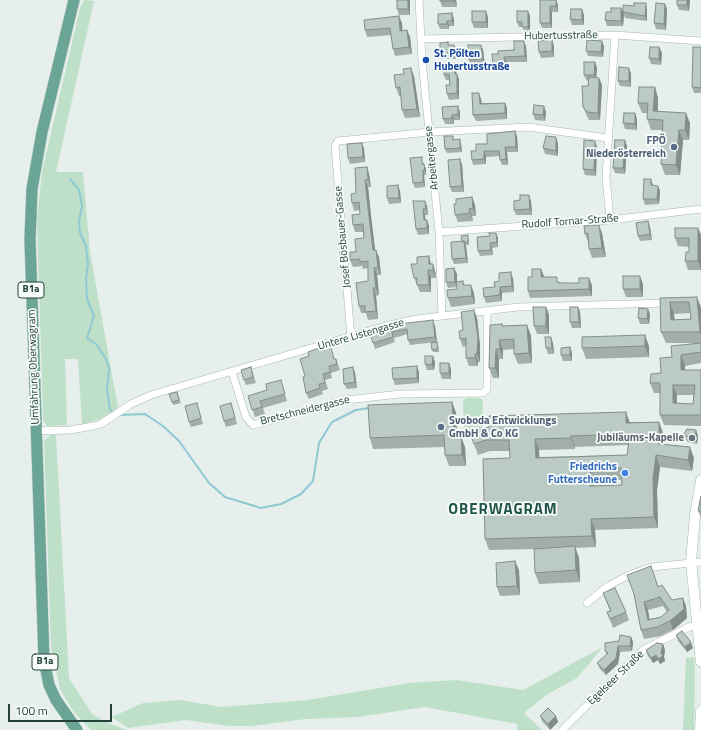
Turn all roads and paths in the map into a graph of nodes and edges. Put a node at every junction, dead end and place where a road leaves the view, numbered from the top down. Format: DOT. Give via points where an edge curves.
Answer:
graph roads {
  1 [pos="74,0"];
  2 [pos="418,0"];
  3 [pos="615,35"];
  4 [pos="421,39"];
  5 [pos="701,41"];
  6 [pos="430,132"];
  7 [pos="608,138"];
  8 [pos="701,209"];
  9 [pos="610,220"];
  10 [pos="439,232"];
  11 [pos="677,303"];
  12 [pos="487,311"];
  13 [pos="442,316"];
  14 [pos="351,337"];
  15 [pos="232,372"];
  16 [pos="36,431"];
  17 [pos="701,480"];
  18 [pos="696,562"];
  19 [pos="587,603"];
  20 [pos="698,625"];
  21 [pos="701,662"];
  22 [pos="701,711"];
  23 [pos="77,730"];
  24 [pos="562,730"];
  25 [pos="700,730"];
  1 -- 16 [label="main road, Umfahrung Oberwagram / B1a" via="42,132 32,189 30,239"];
  2 -- 4 [label="street, Arbeitergasse"];
  3 -- 4 [label="street, Hubertusstraße"];
  3 -- 5 [label="street, Hubertusstraße"];
  3 -- 7 [label="street"];
  4 -- 6 [label="street, Arbeitergasse"];
  6 -- 7 [label="street" via="528,127"];
  6 -- 10 [label="street, Arbeitergasse"];
  6 -- 14 [label="street, Josef Bösbauer-Gasse" via="340,140 335,146"];
  7 -- 9 [label="street" via="606,177"];
  8 -- 9 [label="street, Rudolf Tornar-Straße"];
  9 -- 10 [label="street, Rudolf Tornar-Straße"];
  10 -- 13 [label="street, Arbeitergasse"];
  11 -- 12 [label="street, Untere Listengasse" via="518,307"];
  12 -- 13 [label="street, Untere Listengasse"];
  12 -- 15 [label="street, Bretschneidergasse" via="486,392 400,394 346,400 253,425 246,417"];
  13 -- 14 [label="street, Untere Listengasse" via="389,325"];
  14 -- 15 [label="street, Untere Listengasse"];
  15 -- 16 [label="street, Untere Listengasse" via="152,395 131,404 101,424 87,428"];
  16 -- 23 [label="main road, Umfahrung Oberwagram / B1a" via="44,660 56,700"];
  17 -- 18 [label="main road" via="693,530"];
  18 -- 19 [label="street" via="652,567 629,574 608,586"];
  18 -- 20 [label="main road"];
  20 -- 21 [label="main road"];
  20 -- 24 [label="street, Egelseer Straße" via="643,650"];
  22 -- 25 [label="main road"];
}
